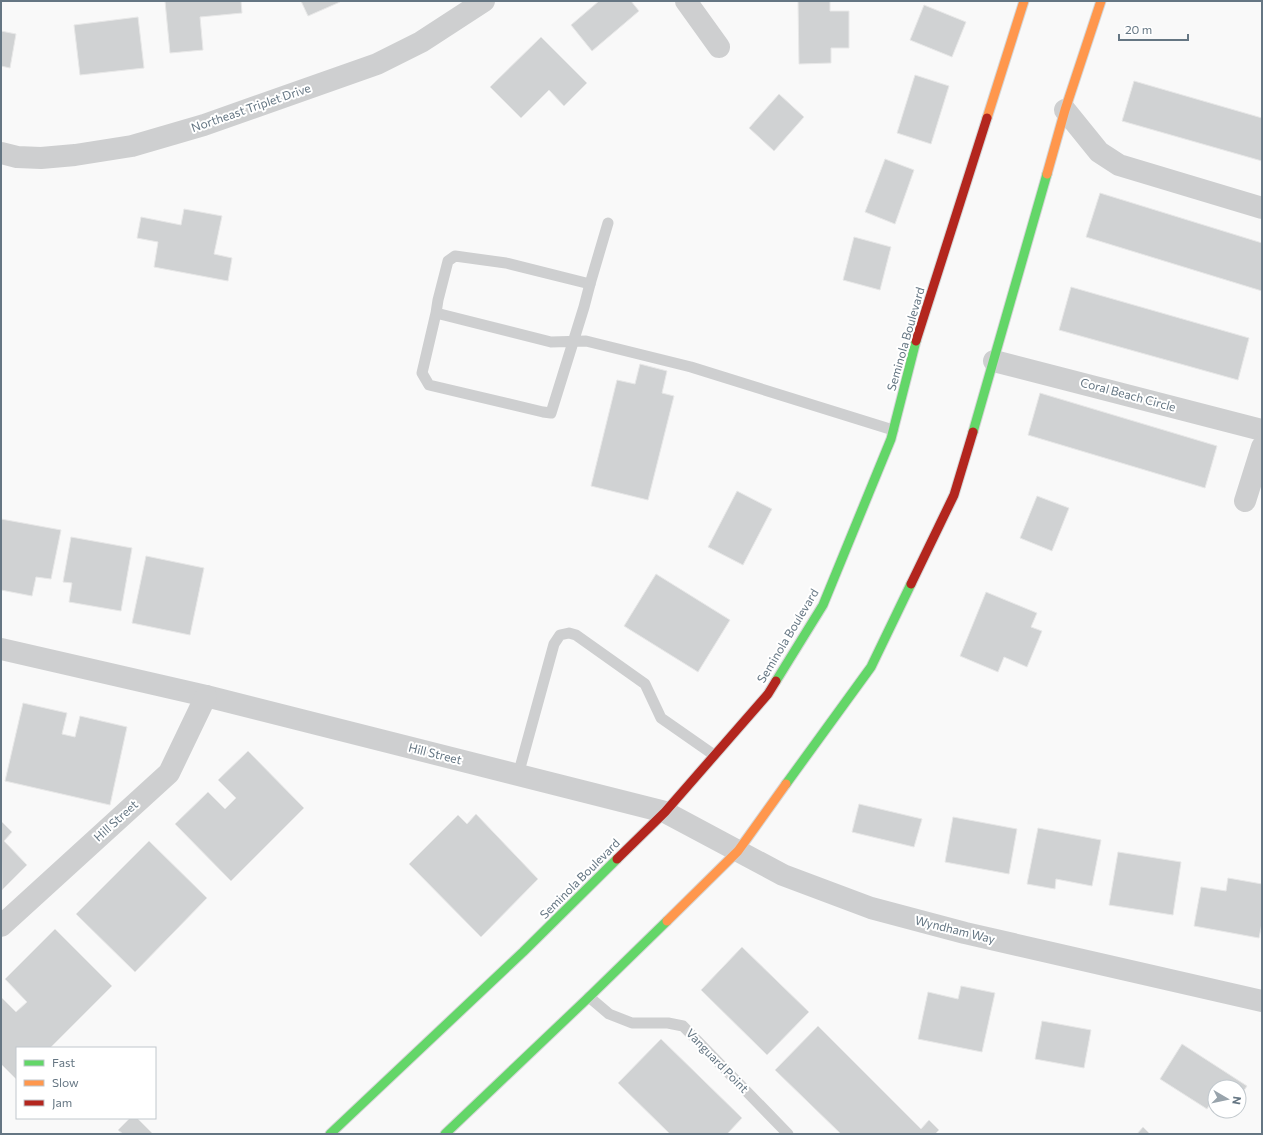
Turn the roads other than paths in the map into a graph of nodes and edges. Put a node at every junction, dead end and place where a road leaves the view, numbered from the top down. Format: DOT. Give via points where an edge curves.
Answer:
graph roads {
  1 [pos="484,1"];
  2 [pos="686,1"];
  3 [pos="1024,1"];
  4 [pos="1101,1"];
  5 [pos="719,47"];
  6 [pos="1066,110"];
  7 [pos="1,153"];
  8 [pos="1262,208"];
  9 [pos="608,223"];
  10 [pos="590,284"];
  11 [pos="436,313"];
  12 [pos="572,340"];
  13 [pos="994,361"];
  14 [pos="893,430"];
  15 [pos="1262,430"];
  16 [pos="1262,447"];
  17 [pos="1245,501"];
  18 [pos="1,649"];
  19 [pos="206,696"];
  20 [pos="714,755"];
  21 [pos="518,775"];
  22 [pos="665,812"];
  23 [pos="738,851"];
  24 [pos="1,926"];
  25 [pos="589,997"];
  26 [pos="1262,1001"];
  27 [pos="330,1134"];
  28 [pos="445,1134"];
  29 [pos="788,1134"];
  1 -- 7 [label="street, Northeast Triplet Drive" via="421,42 377,64 204,125 132,146 75,155 41,158"];
  2 -- 5 [label="street"];
  3 -- 14 [label="main road, Seminola Boulevard" via="918,339"];
  4 -- 6 [label="main road"];
  6 -- 8 [label="street" via="1099,152 1119,165"];
  6 -- 13 [label="main road"];
  9 -- 10 [label="lane"];
  10 -- 11 [label="lane" via="506,263 455,256 448,261"];
  10 -- 12 [label="lane"];
  11 -- 12 [label="lane" via="551,342"];
  11 -- 12 [label="lane" via="422,373 429,385 544,412 551,413"];
  12 -- 14 [label="lane" via="586,341 691,367"];
  13 -- 15 [label="street, Coral Beach Circle"];
  13 -- 23 [label="main road" via="954,495 871,667"];
  14 -- 20 [label="main road, Seminola Boulevard" via="823,605 768,694"];
  16 -- 17 [label="street"];
  18 -- 19 [label="street, Hill Street"];
  19 -- 21 [label="street, Hill Street"];
  19 -- 24 [label="street, Hill Street" via="169,773"];
  20 -- 21 [label="lane" via="661,718 646,684 576,635 569,633 560,635 554,644"];
  20 -- 22 [label="main road, Seminola Boulevard"];
  21 -- 22 [label="street, Hill Street"];
  22 -- 23 [label="street, Wyndham Way"];
  22 -- 27 [label="main road, Seminola Boulevard" via="523,952"];
  23 -- 25 [label="main road"];
  23 -- 26 [label="street, Wyndham Way" via="783,875 871,908 965,933"];
  25 -- 28 [label="main road"];
  25 -- 29 [label="lane, Vanguard Point" via="609,1014 632,1023 668,1023 683,1026"];
}
